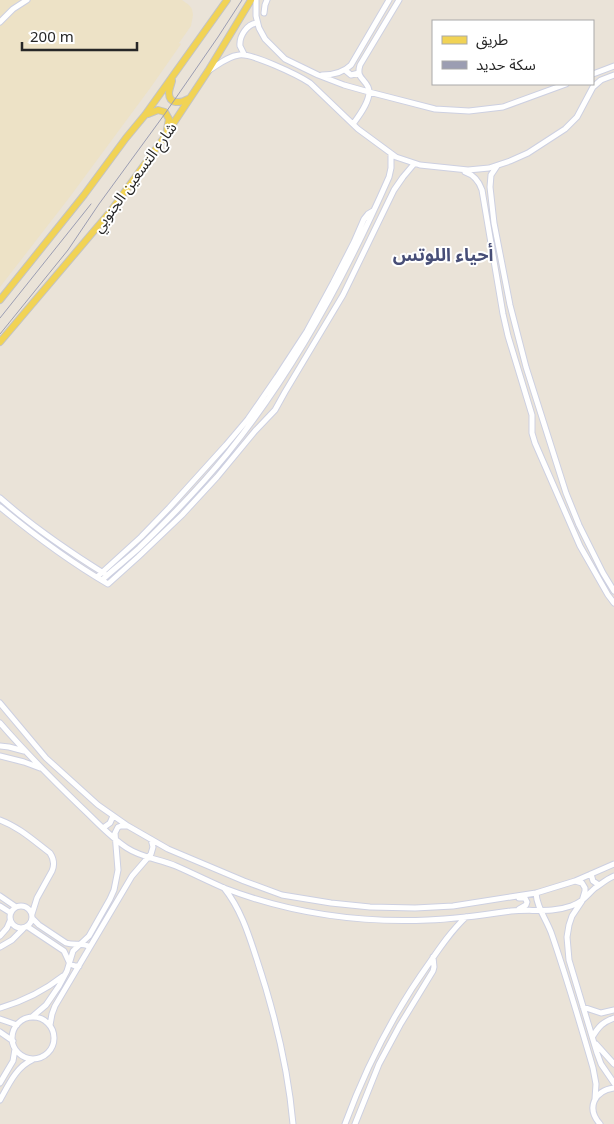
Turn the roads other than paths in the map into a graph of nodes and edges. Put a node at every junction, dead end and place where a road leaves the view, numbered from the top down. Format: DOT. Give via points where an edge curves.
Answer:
graph roads {
  1 [pos="27,0"];
  2 [pos="227,0"];
  3 [pos="251,0"];
  4 [pos="256,0"];
  5 [pos="267,0"];
  6 [pos="395,1"];
  7 [pos="264,13"];
  8 [pos="0,22"];
  9 [pos="257,23"];
  10 [pos="244,54"];
  11 [pos="614,66"];
  12 [pos="345,70"];
  13 [pos="208,71"];
  14 [pos="359,73"];
  15 [pos="594,74"];
  16 [pos="174,75"];
  17 [pos="318,75"];
  18 [pos="614,75"];
  19 [pos="563,85"];
  20 [pos="369,92"];
  21 [pos="191,96"];
  22 [pos="145,115"];
  23 [pos="353,124"];
  24 [pos="163,139"];
  25 [pos="390,154"];
  26 [pos="414,164"];
  27 [pos="497,166"];
  28 [pos="463,170"];
  29 [pos="374,211"];
  30 [pos="0,300"];
  31 [pos="0,342"];
  32 [pos="533,424"];
  33 [pos="544,427"];
  34 [pos="553,453"];
  35 [pos="541,457"];
  36 [pos="0,498"];
  37 [pos="0,507"];
  38 [pos="177,510"];
  39 [pos="182,515"];
  40 [pos="105,574"];
  41 [pos="100,579"];
  42 [pos="114,579"];
  43 [pos="614,591"];
  44 [pos="614,604"];
  45 [pos="0,703"];
  46 [pos="0,723"];
  47 [pos="0,746"];
  48 [pos="25,752"];
  49 [pos="0,756"];
  50 [pos="42,769"];
  51 [pos="113,816"];
  52 [pos="0,820"];
  53 [pos="128,826"];
  54 [pos="103,828"];
  55 [pos="115,839"];
  56 [pos="151,839"];
  57 [pos="168,849"];
  58 [pos="149,857"];
  59 [pos="163,857"];
  60 [pos="614,864"];
  61 [pos="591,874"];
  62 [pos="614,876"];
  63 [pos="575,881"];
  64 [pos="599,885"];
  65 [pos="224,888"];
  66 [pos="536,893"];
  67 [pos="0,896"];
  68 [pos="511,897"];
  69 [pos="37,898"];
  70 [pos="582,901"];
  71 [pos="0,906"];
  72 [pos="19,907"];
  73 [pos="540,910"];
  74 [pos="516,911"];
  75 [pos="11,913"];
  76 [pos="32,917"];
  77 [pos="466,917"];
  78 [pos="10,921"];
  79 [pos="26,928"];
  80 [pos="0,936"];
  81 [pos="80,944"];
  82 [pos="0,947"];
  83 [pos="90,947"];
  84 [pos="433,957"];
  85 [pos="570,960"];
  86 [pos="561,962"];
  87 [pos="70,964"];
  88 [pos="80,966"];
  89 [pos="66,974"];
  90 [pos="583,1007"];
  91 [pos="0,1008"];
  92 [pos="614,1010"];
  93 [pos="32,1017"];
  94 [pos="614,1018"];
  95 [pos="0,1019"];
  96 [pos="17,1025"];
  97 [pos="50,1025"];
  98 [pos="0,1032"];
  99 [pos="593,1036"];
  100 [pos="12,1041"];
  101 [pos="594,1042"];
  102 [pos="15,1048"];
  103 [pos="33,1059"];
  104 [pos="614,1064"];
  105 [pos="602,1077"];
  106 [pos="0,1083"];
  107 [pos="614,1083"];
  108 [pos="614,1088"];
  109 [pos="595,1099"];
  110 [pos="0,1100"];
  111 [pos="293,1124"];
  112 [pos="345,1124"];
  113 [pos="356,1124"];
  114 [pos="600,1124"];
  1 -- 8 [label="street"];
  2 -- 16 [label="main road, شارع التسعين الجنوبي"];
  3 -- 13 [label="main road, شارع التسعين الجنوبي"];
  4 -- 9 [label="street"];
  5 -- 7 [label="street"];
  6 -- 12 [label="street"];
  6 -- 14 [label="street"];
  9 -- 10 [label="street" via="248,26 241,38"];
  9 -- 17 [label="street" via="265,39 279,54"];
  10 -- 13 [label="street"];
  10 -- 23 [label="street" via="310,83"];
  11 -- 15 [label="street"];
  12 -- 14 [label="street" via="351,76"];
  12 -- 17 [label="street"];
  13 -- 21 [label="main road, شارع التسعين الجنوبي"];
  14 -- 20 [label="street"];
  16 -- 21 [label="main road" via="169,92 172,100 180,102"];
  16 -- 22 [label="main road, شارع التسعين الجنوبي"];
  17 -- 20 [label="street"];
  18 -- 27 [label="street" via="595,84 577,117 565,129 517,158"];
  19 -- 20 [label="street" via="503,107 469,111 435,109"];
  20 -- 23 [label="street" via="365,107"];
  21 -- 24 [label="main road, شارع التسعين الجنوبي"];
  22 -- 24 [label="main road" via="158,110 167,114 169,122"];
  22 -- 30 [label="main road, شارع التسعين الجنوبي"];
  23 -- 25 [label="street"];
  24 -- 31 [label="main road, شارع التسعين الجنوبي" via="100,226"];
  25 -- 26 [label="street"];
  25 -- 29 [label="street" via="389,177"];
  26 -- 28 [label="street"];
  26 -- 39 [label="street" via="394,190 342,295 275,410"];
  27 -- 28 [label="street"];
  27 -- 33 [label="street" via="491,176 490,187 498,243 519,339"];
  28 -- 32 [label="street" via="473,176 482,190 503,314"];
  29 -- 38 [label="street" via="344,275 301,350 258,413"];
  29 -- 40 [label="street" via="364,219 307,331 248,419"];
  32 -- 33 [label="street"];
  32 -- 35 [label="street" via="534,443"];
  33 -- 34 [label="street"];
  34 -- 35 [label="street"];
  34 -- 43 [label="street" via="579,525"];
  35 -- 44 [label="street" via="580,546"];
  36 -- 40 [label="street" via="63,548"];
  37 -- 41 [label="street"];
  38 -- 39 [label="street"];
  38 -- 40 [label="street" via="139,548"];
  39 -- 42 [label="street"];
  40 -- 41 [label="street"];
  40 -- 42 [label="street"];
  41 -- 42 [label="street" via="108,584"];
  45 -- 51 [label="street" via="46,758"];
  46 -- 48 [label="street"];
  47 -- 48 [label="street"];
  48 -- 50 [label="street"];
  49 -- 50 [label="street"];
  50 -- 54 [label="street"];
  51 -- 53 [label="street"];
  51 -- 54 [label="street" via="110,824"];
  52 -- 69 [label="street" via="27,834 53,857 54,866"];
  53 -- 55 [label="street" via="118,827"];
  53 -- 56 [label="street"];
  54 -- 55 [label="street"];
  55 -- 58 [label="street"];
  55 -- 81 [label="street" via="118,870 114,890 89,936"];
  56 -- 57 [label="street"];
  56 -- 58 [label="street"];
  57 -- 59 [label="street"];
  57 -- 68 [label="street" via="282,895 331,903 416,908"];
  58 -- 59 [label="street"];
  58 -- 83 [label="street" via="132,876"];
  59 -- 65 [label="street"];
  60 -- 61 [label="street"];
  61 -- 63 [label="street"];
  61 -- 64 [label="street"];
  62 -- 64 [label="street"];
  63 -- 66 [label="street"];
  63 -- 70 [label="street" via="582,883 584,888"];
  64 -- 70 [label="street"];
  65 -- 77 [label="street" via="292,909 345,917 378,920"];
  65 -- 111 [label="street" via="236,905 262,974 286,1069"];
  66 -- 68 [label="street"];
  66 -- 73 [label="street"];
  67 -- 72 [label="street"];
  68 -- 74 [label="street" via="526,900 526,905"];
  69 -- 72 [label="street"];
  69 -- 76 [label="street"];
  70 -- 73 [label="street" via="555,910"];
  70 -- 85 [label="street" via="569,925"];
  71 -- 75 [label="street"];
  72 -- 75 [label="street"];
  72 -- 76 [label="street" via="27,908"];
  73 -- 74 [label="street"];
  73 -- 86 [label="street"];
  74 -- 77 [label="street"];
  75 -- 78 [label="street"];
  76 -- 79 [label="street"];
  76 -- 81 [label="street" via="66,943"];
  77 -- 84 [label="street"];
  78 -- 79 [label="street" via="16,927"];
  78 -- 80 [label="street"];
  79 -- 82 [label="street"];
  79 -- 87 [label="street" via="64,951"];
  81 -- 83 [label="street"];
  81 -- 87 [label="street" via="73,951"];
  83 -- 88 [label="street"];
  84 -- 112 [label="street" via="376,1051"];
  84 -- 113 [label="street" via="433,971 379,1064"];
  85 -- 86 [label="street"];
  85 -- 90 [label="street"];
  86 -- 105 [label="street"];
  87 -- 88 [label="street"];
  87 -- 89 [label="street"];
  88 -- 97 [label="street" via="55,1006"];
  89 -- 91 [label="street" via="25,1000"];
  89 -- 93 [label="street" via="46,1005"];
  90 -- 92 [label="street" via="601,1013"];
  90 -- 99 [label="street"];
  93 -- 96 [label="street"];
  93 -- 97 [label="street"];
  94 -- 99 [label="street" via="603,1022"];
  95 -- 96 [label="street"];
  96 -- 100 [label="street"];
  97 -- 103 [label="street" via="54,1037 51,1049 45,1056"];
  98 -- 100 [label="street"];
  99 -- 101 [label="street"];
  100 -- 102 [label="street"];
  101 -- 104 [label="street"];
  101 -- 105 [label="street" via="602,1064"];
  102 -- 103 [label="street" via="25,1058"];
  102 -- 106 [label="street" via="13,1061"];
  103 -- 110 [label="street" via="18,1071"];
  105 -- 107 [label="street"];
  105 -- 109 [label="street"];
  108 -- 109 [label="street" via="600,1093"];
  109 -- 114 [label="street" via="593,1114"];
}
